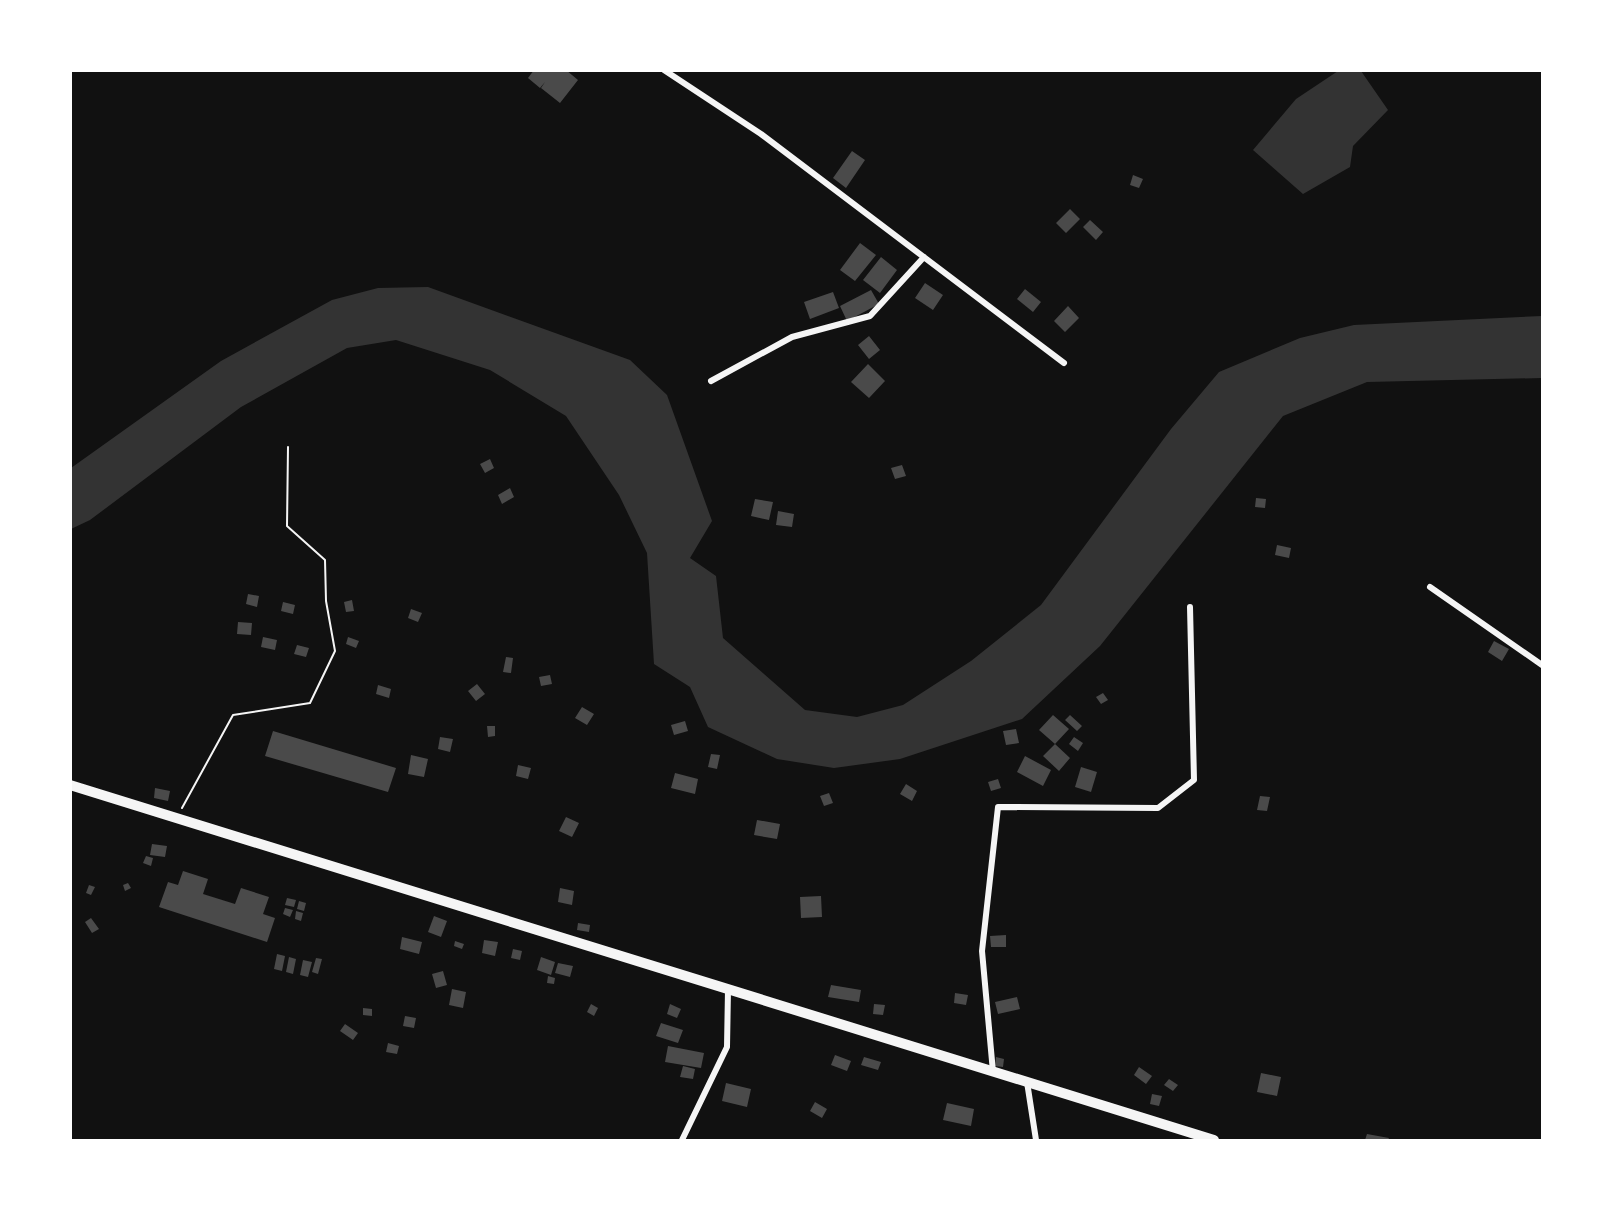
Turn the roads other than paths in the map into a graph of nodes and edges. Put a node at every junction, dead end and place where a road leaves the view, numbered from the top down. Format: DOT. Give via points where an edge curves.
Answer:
graph roads {
  1 [pos="664,70"];
  2 [pos="924,257"];
  3 [pos="1064,363"];
  4 [pos="711,381"];
  5 [pos="1430,587"];
  6 [pos="1190,607"];
  7 [pos="1542,665"];
  8 [pos="70,785"];
  9 [pos="728,990"];
  10 [pos="994,1072"];
  11 [pos="1027,1082"];
  12 [pos="682,1140"];
  13 [pos="1036,1140"];
  14 [pos="1214,1140"];
  1 -- 2 [label="street" via="760,134"];
  2 -- 3 [label="street"];
  2 -- 4 [label="street" via="870,316 792,337"];
  5 -- 7 [label="street"];
  6 -- 10 [label="street" via="1194,780 1158,808 998,807 982,951"];
  8 -- 9 [label="main road"];
  9 -- 10 [label="main road"];
  9 -- 12 [label="street" via="727,1047"];
  10 -- 11 [label="main road"];
  11 -- 13 [label="street"];
  11 -- 14 [label="main road"];
}
